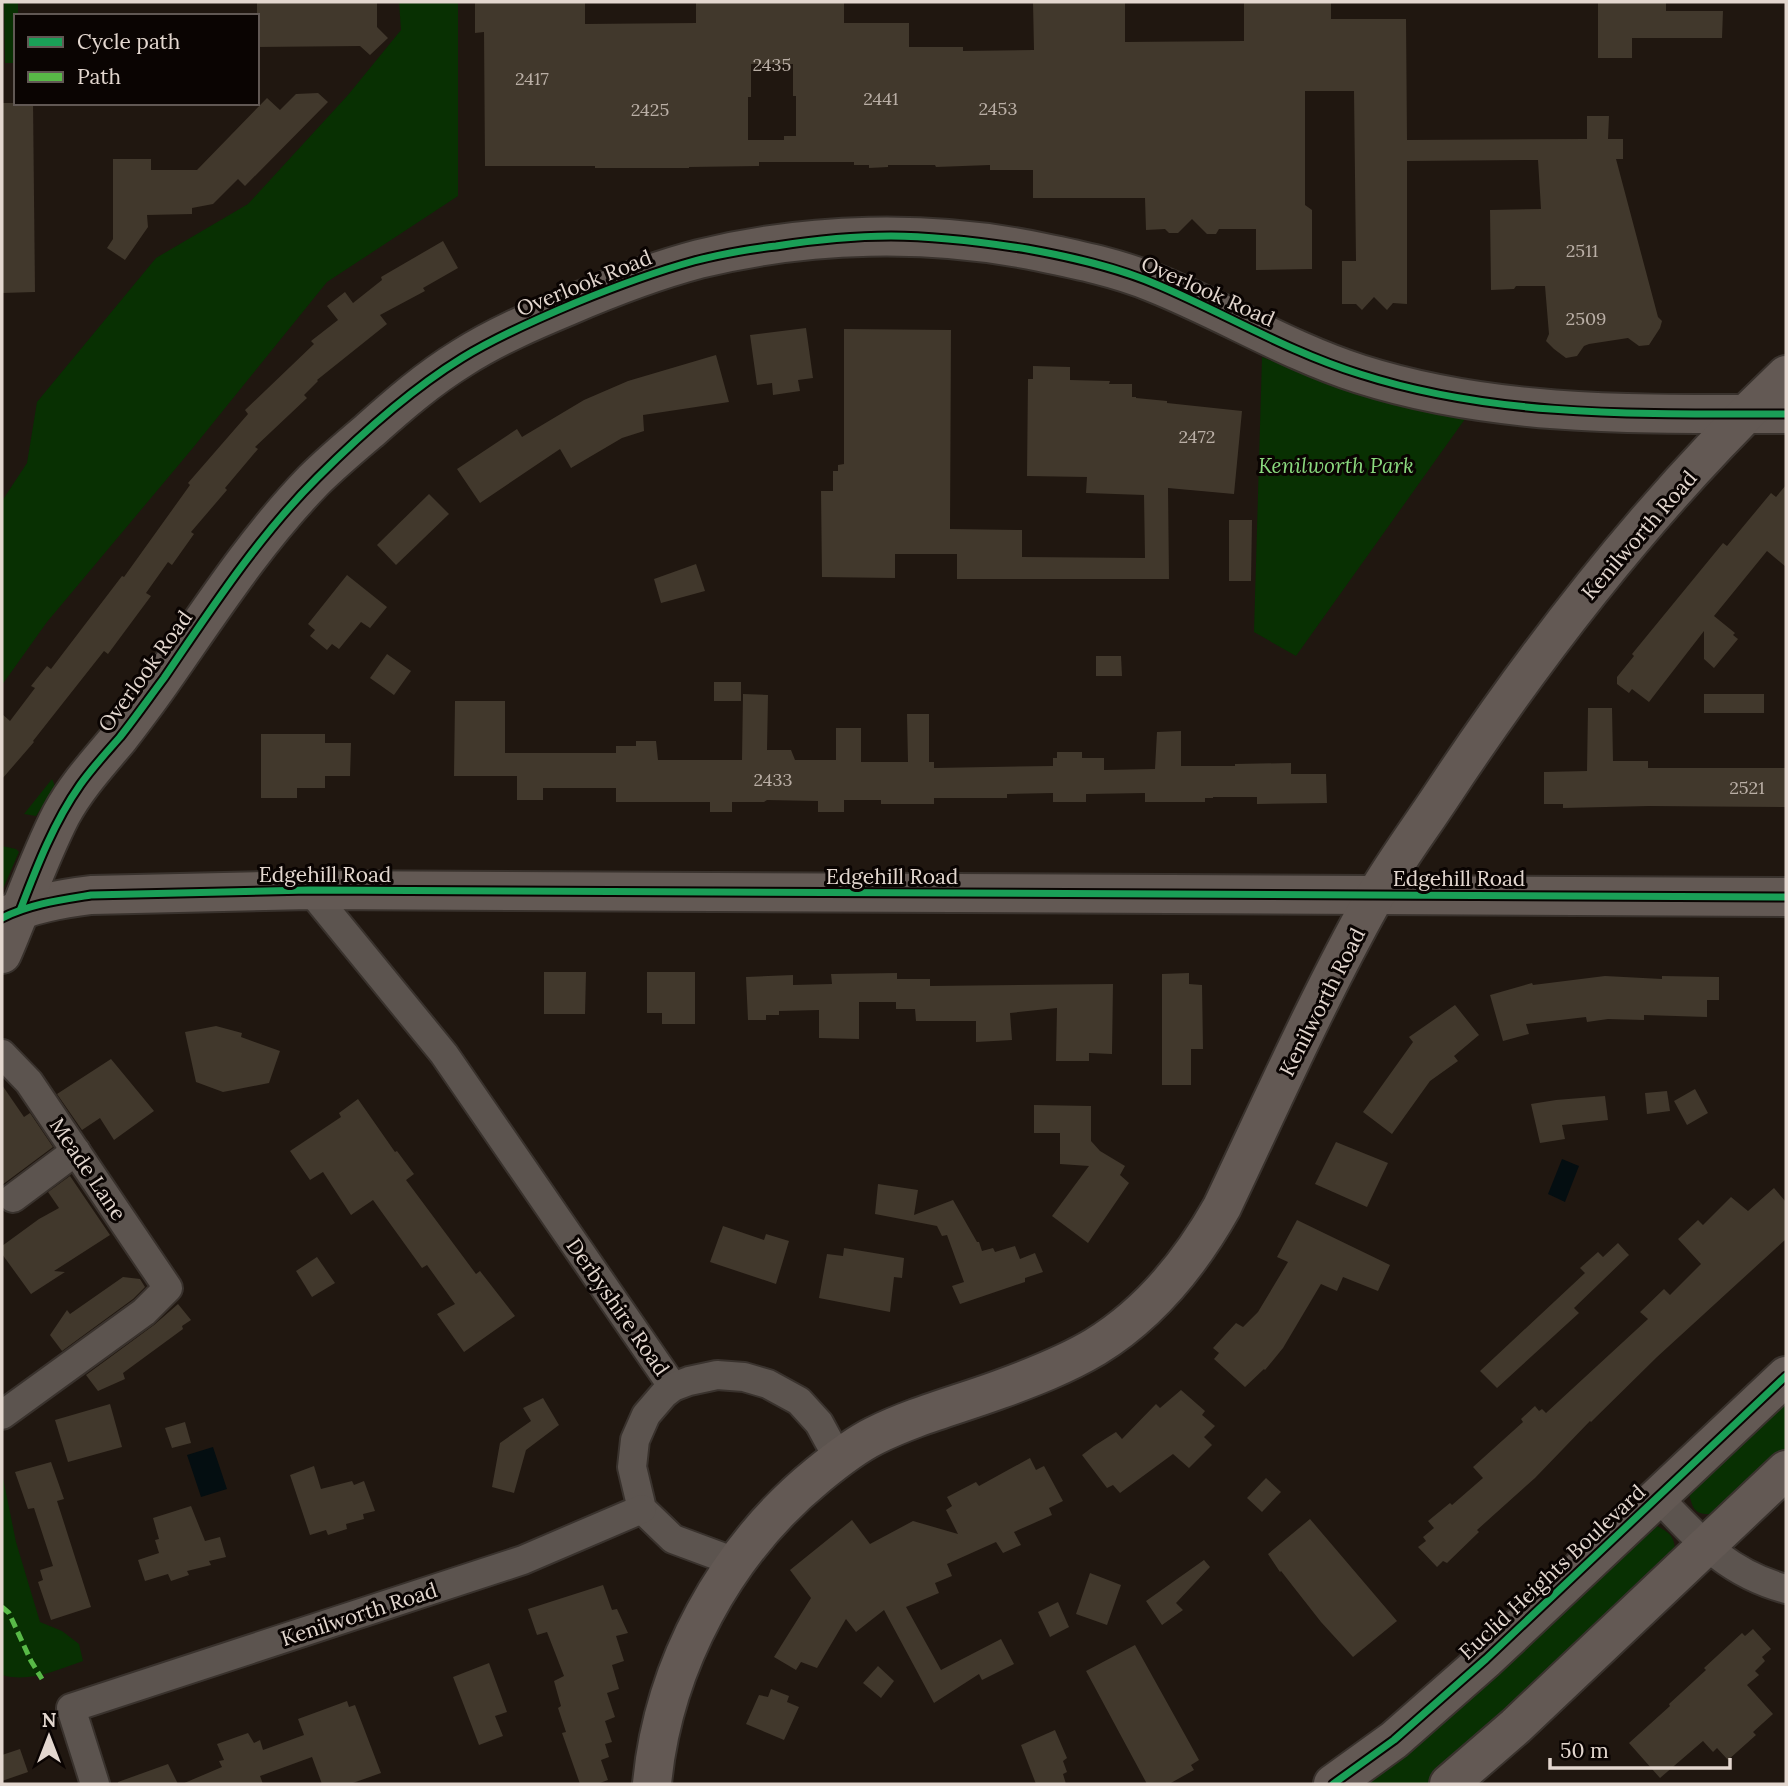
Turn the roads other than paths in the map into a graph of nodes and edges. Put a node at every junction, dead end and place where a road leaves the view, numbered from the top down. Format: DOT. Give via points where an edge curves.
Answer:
graph roads {
  1 [pos="1786,375"];
  2 [pos="1745,414"];
  3 [pos="1786,414"];
  4 [pos="310,890"];
  5 [pos="1376,895"];
  6 [pos="1786,897"];
  7 [pos="12,913"];
  8 [pos="2,954"];
  9 [pos="2,1054"];
  10 [pos="76,1151"];
  11 [pos="13,1198"];
  12 [pos="1786,1376"];
  13 [pos="673,1387"];
  14 [pos="2,1415"];
  15 [pos="838,1458"];
  16 [pos="1786,1470"];
  17 [pos="1658,1497"];
  18 [pos="642,1509"];
  19 [pos="1707,1547"];
  20 [pos="735,1562"];
  21 [pos="1786,1589"];
  22 [pos="94,1784"];
  23 [pos="652,1784"];
  24 [pos="1333,1784"];
  25 [pos="1449,1784"];
  1 -- 2 [label="street, Kenilworth Road"];
  2 -- 3 [label="street, Overlook Road"];
  2 -- 5 [label="street, Kenilworth Road" via="1652,517 1522,679"];
  2 -- 7 [label="street, Overlook Road" via="1587,413 1387,382 1293,349 1137,276 995,244 850,237 699,260 589,297 462,358 405,399 339,457 244,563 143,708 78,788"];
  4 -- 5 [label="street, Edgehill Road"];
  4 -- 7 [label="street, Edgehill Road" via="91,895"];
  4 -- 13 [label="street, Derbyshire Road" via="444,1054"];
  5 -- 6 [label="street, Edgehill Road"];
  5 -- 15 [label="street, Kenilworth Road" via="1336,968 1222,1207 1187,1263 1162,1290 1096,1346 1048,1371 908,1421"];
  7 -- 8 [label="street, Overlook Road"];
  9 -- 10 [label="street, Meade Lane" via="29,1082"];
  10 -- 11 [label="street"];
  10 -- 14 [label="street, Meade Lane" via="169,1288 144,1312"];
  12 -- 17 [label="street, Euclid Heights Boulevard"];
  13 -- 15 [label="street, Derbyshire Road" via="717,1375 768,1384 799,1401 819,1423"];
  13 -- 18 [label="street" via="646,1415 635,1440 632,1467"];
  15 -- 20 [label="street" via="784,1505"];
  16 -- 19 [label="street"];
  17 -- 19 [label="street"];
  17 -- 24 [label="street, Euclid Heights Boulevard" via="1476,1668 1394,1740"];
  18 -- 20 [label="street" via="673,1539"];
  18 -- 22 [label="street, Kenilworth Road" via="523,1560 71,1709"];
  19 -- 21 [label="street" via="1739,1570"];
  19 -- 25 [label="street"];
  20 -- 23 [label="street" via="708,1606 674,1682"];
}
